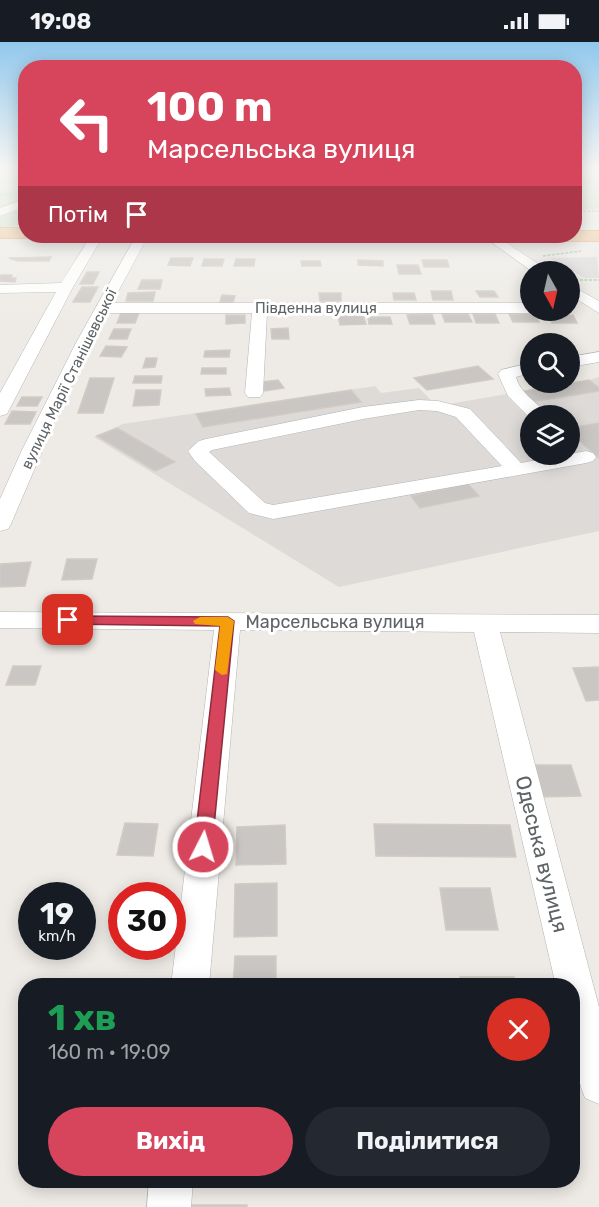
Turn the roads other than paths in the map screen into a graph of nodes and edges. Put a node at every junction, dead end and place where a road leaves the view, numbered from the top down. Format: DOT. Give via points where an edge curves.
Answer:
graph roads {
  1 [pos="0,233"];
  2 [pos="18,233"];
  3 [pos="582,236"];
  4 [pos="599,236"];
  5 [pos="93,243"];
  6 [pos="138,243"];
  7 [pos="500,243"];
  8 [pos="527,261"];
  9 [pos="66,287"];
  10 [pos="0,289"];
  11 [pos="580,290"];
  12 [pos="102,308"];
  13 [pos="260,308"];
  14 [pos="520,308"];
  15 [pos="580,308"];
  16 [pos="599,308"];
  17 [pos="599,357"];
  18 [pos="580,360"];
  19 [pos="520,370"];
  20 [pos="254,393"];
  21 [pos="527,405"];
  22 [pos="0,410"];
  23 [pos="580,452"];
  24 [pos="593,463"];
  25 [pos="517,470"];
  26 [pos="0,524"];
  27 [pos="0,620"];
  28 [pos="228,621"];
  29 [pos="485,623"];
  30 [pos="599,624"];
  31 [pos="191,978"];
  32 [pos="573,978"];
  33 [pos="580,1007"];
  34 [pos="599,1084"];
  35 [pos="170,1188"];
  36 [pos="169,1207"];
  1 -- 2 [label="highway"];
  3 -- 4 [label="highway"];
  5 -- 9 [label="street"];
  6 -- 12 [label="street, вулиця Марії Станішевської"];
  7 -- 8 [label="street"];
  9 -- 10 [label="street"];
  9 -- 22 [label="street"];
  11 -- 16 [label="street"];
  12 -- 13 [label="street, Південна вулиця"];
  12 -- 26 [label="street, вулиця Марії Станішевської"];
  13 -- 14 [label="street, Південна вулиця"];
  13 -- 20 [label="street"];
  15 -- 16 [label="street"];
  17 -- 18 [label="street"];
  19 -- 21 [label="street" via="507,377 513,393"];
  23 -- 24 [label="street"];
  24 -- 25 [label="street"];
  25 -- 25 [label="street" via="463,414 438,406 363,413 206,445 198,451 257,508 273,512"];
  27 -- 28 [label="street, Марсельська вулиця"];
  28 -- 29 [label="street, Марсельська вулиця"];
  28 -- 31 [label="street"];
  29 -- 30 [label="street, Марсельська вулиця"];
  29 -- 32 [label="street, Одеська вулиця"];
  33 -- 34 [label="street, Одеська вулиця"];
  35 -- 36 [label="street"];
}
